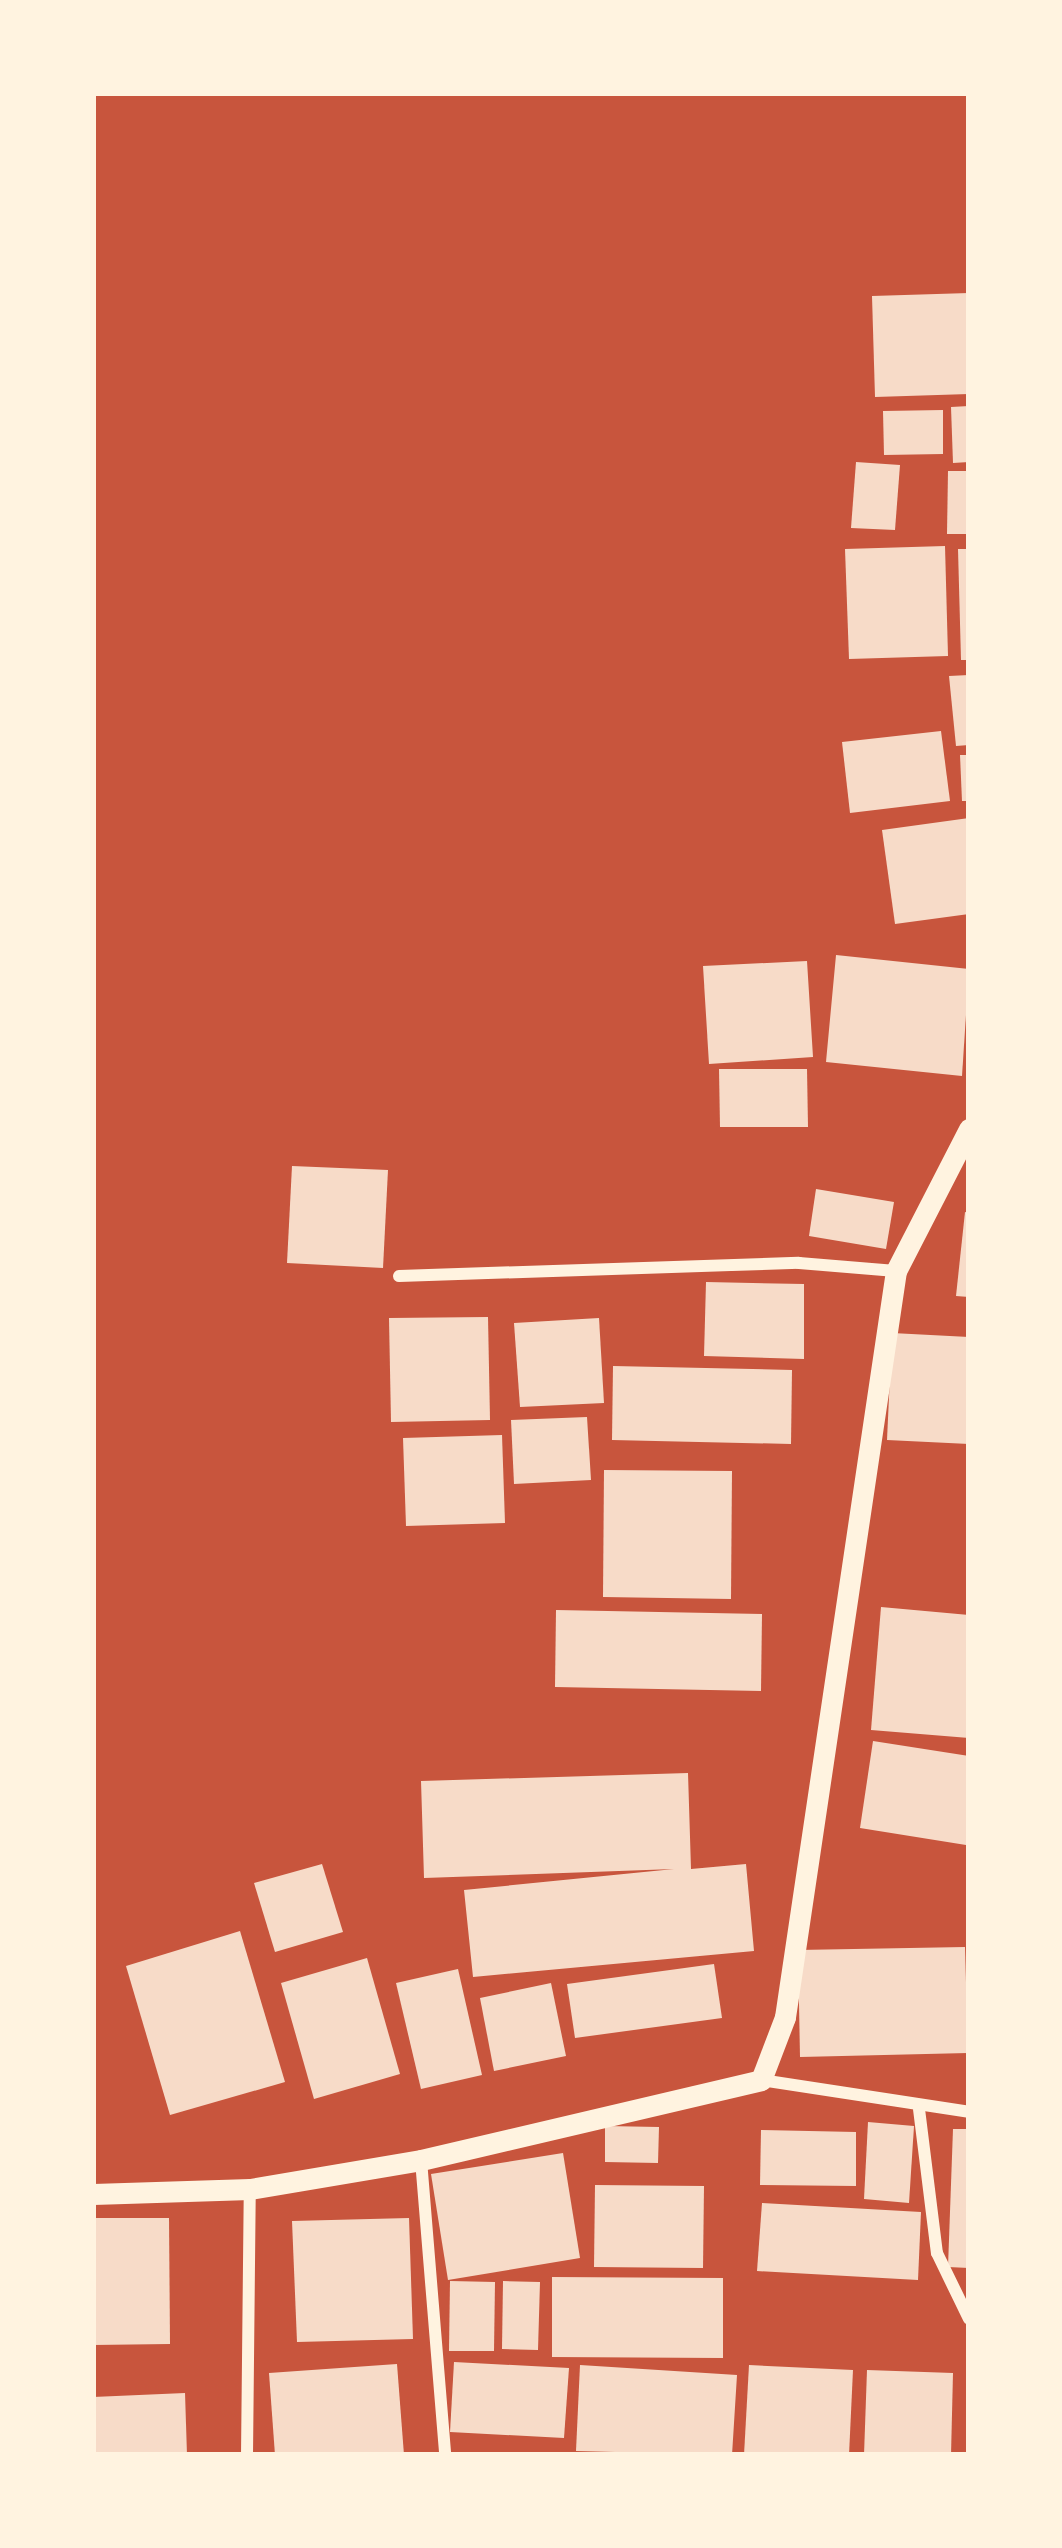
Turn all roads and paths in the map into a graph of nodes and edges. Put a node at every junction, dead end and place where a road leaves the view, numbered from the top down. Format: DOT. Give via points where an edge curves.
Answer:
graph roads {
  1 [pos="969,1129"];
  2 [pos="896,1271"];
  3 [pos="399,1276"];
  4 [pos="761,2080"];
  5 [pos="919,2109"];
  6 [pos="969,2112"];
  7 [pos="421,2159"];
  8 [pos="250,2188"];
  9 [pos="93,2194"];
  10 [pos="969,2319"];
  11 [pos="247,2455"];
  12 [pos="445,2455"];
  1 -- 2 [label="street"];
  2 -- 3 [label="street" via="800,1263"];
  2 -- 4 [label="street" via="785,2017"];
  4 -- 5 [label="street"];
  4 -- 7 [label="street"];
  5 -- 6 [label="street"];
  5 -- 10 [label="street" via="938,2253"];
  7 -- 8 [label="street"];
  7 -- 12 [label="street"];
  8 -- 9 [label="street"];
  8 -- 11 [label="street"];
}
